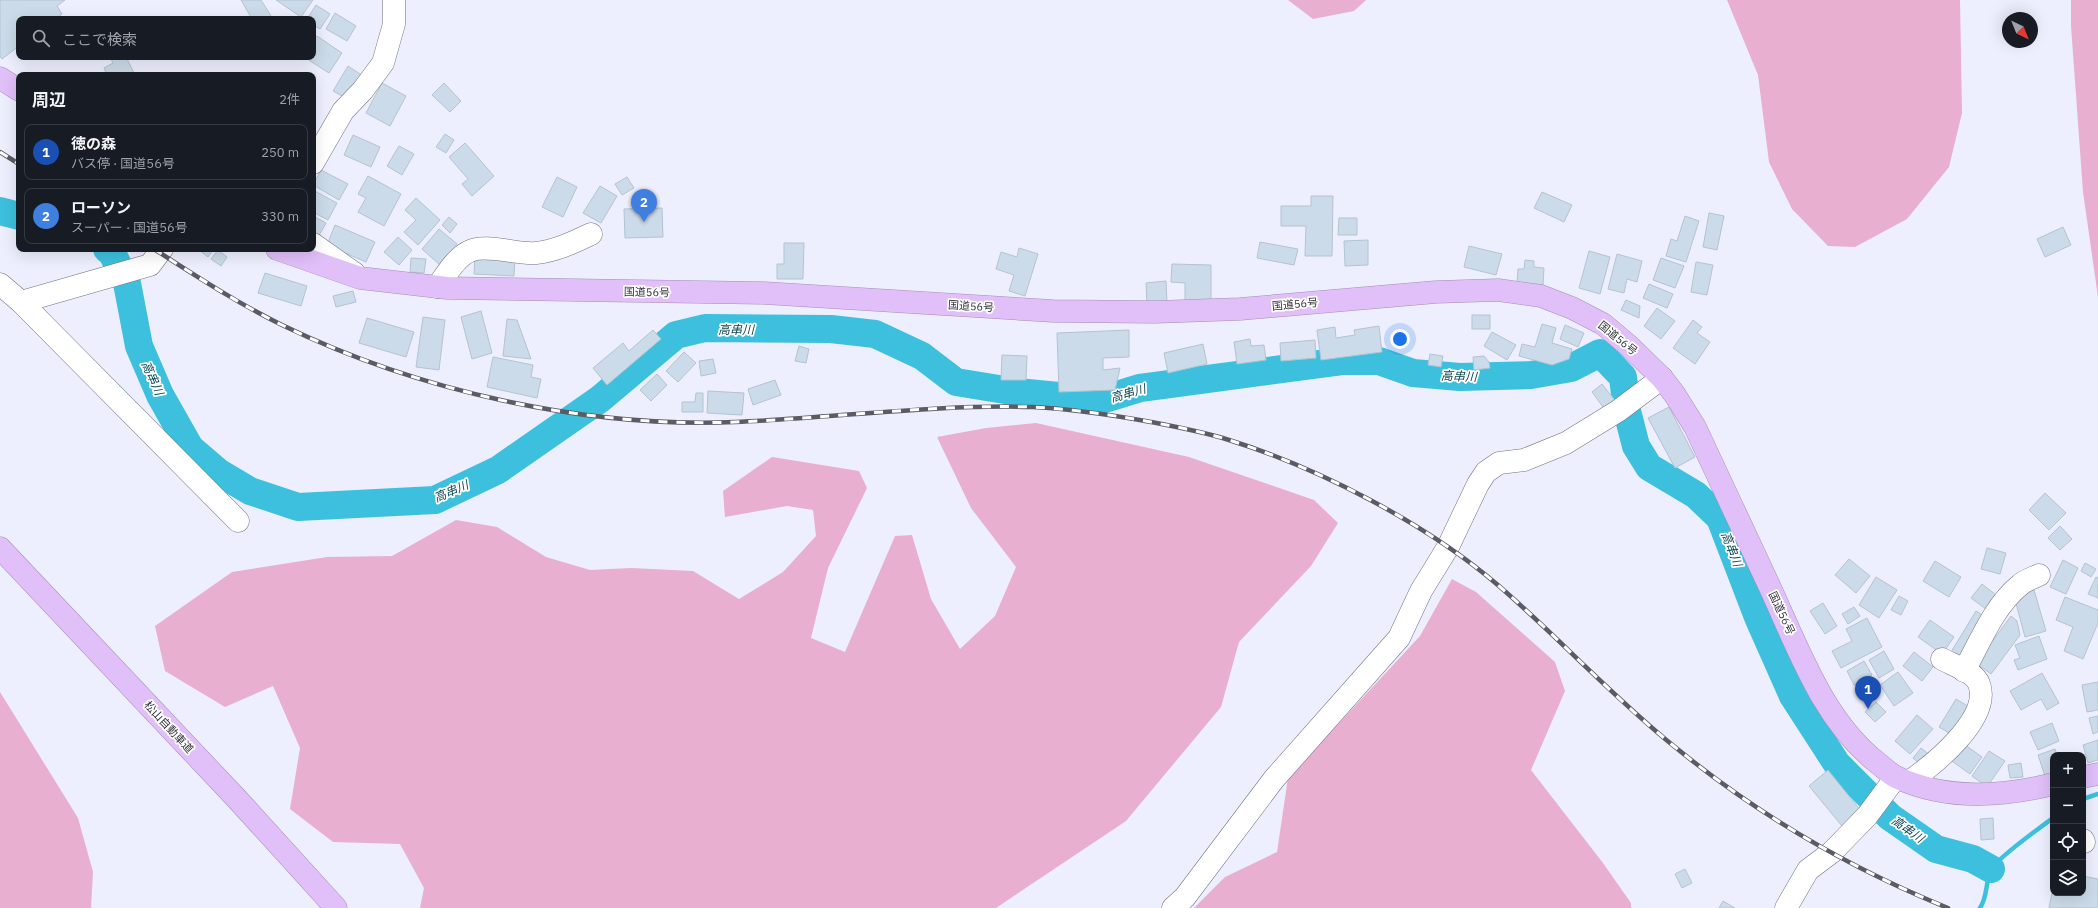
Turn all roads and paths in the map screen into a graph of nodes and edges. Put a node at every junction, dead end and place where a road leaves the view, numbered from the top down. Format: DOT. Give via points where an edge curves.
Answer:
graph roads {
  1 [pos="394,0"];
  2 [pos="0,78"];
  3 [pos="16,88"];
  4 [pos="316,158"];
  5 [pos="591,234"];
  6 [pos="316,246"];
  7 [pos="160,252"];
  8 [pos="286,252"];
  9 [pos="360,278"];
  10 [pos="0,284"];
  11 [pos="437,287"];
  12 [pos="21,302"];
  13 [pos="1662,378"];
  14 [pos="238,521"];
  15 [pos="0,548"];
  16 [pos="2039,575"];
  17 [pos="1942,659"];
  18 [pos="1964,671"];
  19 [pos="2098,774"];
  20 [pos="2086,776"];
  21 [pos="1896,784"];
  22 [pos="2050,785"];
  23 [pos="336,908"];
  24 [pos="1173,908"];
  25 [pos="1786,908"];
  1 -- 4 [label="street" via="394,24 384,63 343,111"];
  2 -- 3 [label="highway"];
  5 -- 11 [label="street" via="564,246 536,253 470,250 460,258"];
  6 -- 9 [label="street"];
  7 -- 12 [label="street" via="150,265"];
  8 -- 9 [label="highway, 国道56号"];
  9 -- 11 [label="highway, 国道56号"];
  10 -- 12 [label="street"];
  11 -- 13 [label="highway, 国道56号" via="764,293 1053,311 1147,312 1240,309 1436,292 1498,290 1541,296 1603,324"];
  12 -- 14 [label="street"];
  13 -- 21 [label="highway, 国道56号" via="1695,427 1815,683 1831,711 1845,732"];
  13 -- 24 [label="street" via="1618,411 1566,443 1524,460 1499,463 1486,472 1448,547 1421,591 1399,638 1274,779"];
  15 -- 23 [label="highway, 松山自動車道"];
  16 -- 18 [label="street" via="2021,584 2009,595"];
  17 -- 18 [label="street"];
  18 -- 21 [label="street" via="1973,676 1980,685 1980,702 1973,720 1959,739 1928,768"];
  19 -- 20 [label="highway"];
  21 -- 22 [label="highway, 国道56号" via="1921,786 1951,793 1986,795 2026,791"];
  21 -- 25 [label="street" via="1832,852 1808,870"];
}
